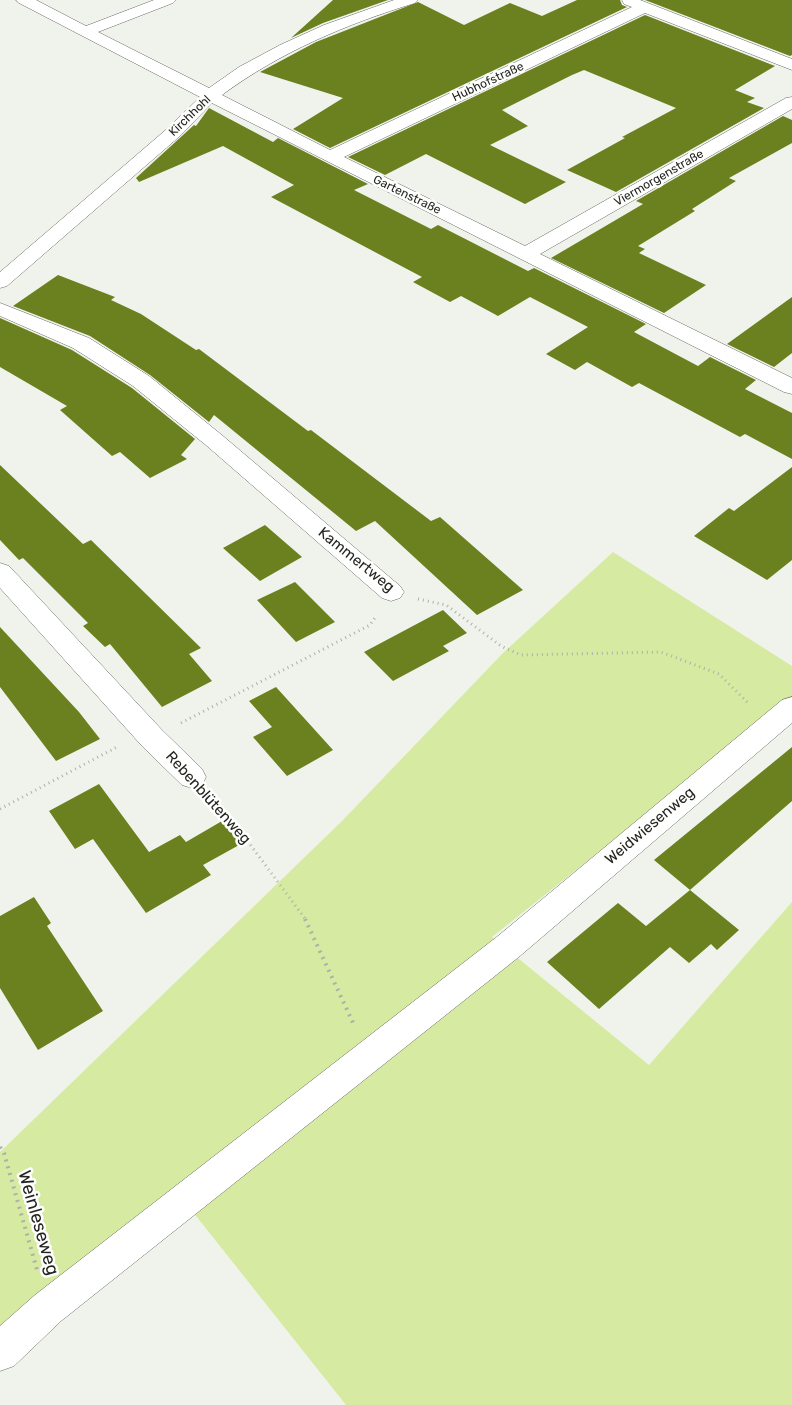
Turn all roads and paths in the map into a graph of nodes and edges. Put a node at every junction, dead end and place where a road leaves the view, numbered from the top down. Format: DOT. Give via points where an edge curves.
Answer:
graph roads {
  1 [pos="24,0"];
  2 [pos="168,0"];
  3 [pos="410,0"];
  4 [pos="628,0"];
  5 [pos="645,7"];
  6 [pos="84,32"];
  7 [pos="792,64"];
  8 [pos="211,95"];
  9 [pos="792,102"];
  10 [pos="330,157"];
  11 [pos="526,254"];
  12 [pos="0,282"];
  13 [pos="0,309"];
  14 [pos="792,387"];
  15 [pos="0,572"];
  16 [pos="391,592"];
  17 [pos="781,716"];
  18 [pos="149,735"];
  19 [pos="192,777"];
  20 [pos="0,809"];
  21 [pos="368,1056"];
  22 [pos="0,1147"];
  23 [pos="48,1308"];
  24 [pos="0,1352"];
  1 -- 6 [label="street, Gartenstraße"];
  2 -- 6 [label="street"];
  3 -- 8 [label="street, Kirchhohl" via="286,48 245,70"];
  4 -- 5 [label="street"];
  5 -- 7 [label="street"];
  5 -- 10 [label="street, Hubhofstraße"];
  6 -- 8 [label="street, Gartenstraße"];
  8 -- 10 [label="street, Gartenstraße"];
  8 -- 12 [label="street, Kirchhohl" via="174,132"];
  9 -- 11 [label="street, Viermorgenstraße"];
  10 -- 11 [label="street, Gartenstraße"];
  11 -- 14 [label="street, Gartenstraße"];
  13 -- 16 [label="street, Kammertweg" via="81,343 141,382"];
  15 -- 18 [label="street, Rebenblütenweg"];
  16 -- 17 [label="path, Kammertweg" via="446,605 501,646 521,655 661,652 719,674"];
  16 -- 18 [label="path" via="370,625"];
  17 -- 21 [label="street, Weidwiesenweg" via="509,946"];
  18 -- 19 [label="street, Rebenblütenweg"];
  18 -- 20 [label="path"];
  19 -- 21 [label="path, Rebenblütenweg" via="232,820 308,922"];
  21 -- 23 [label="street, Weidwiesenweg"];
  22 -- 23 [label="path, Weinleseweg"];
  23 -- 24 [label="street, Weidwiesenweg"];
}
